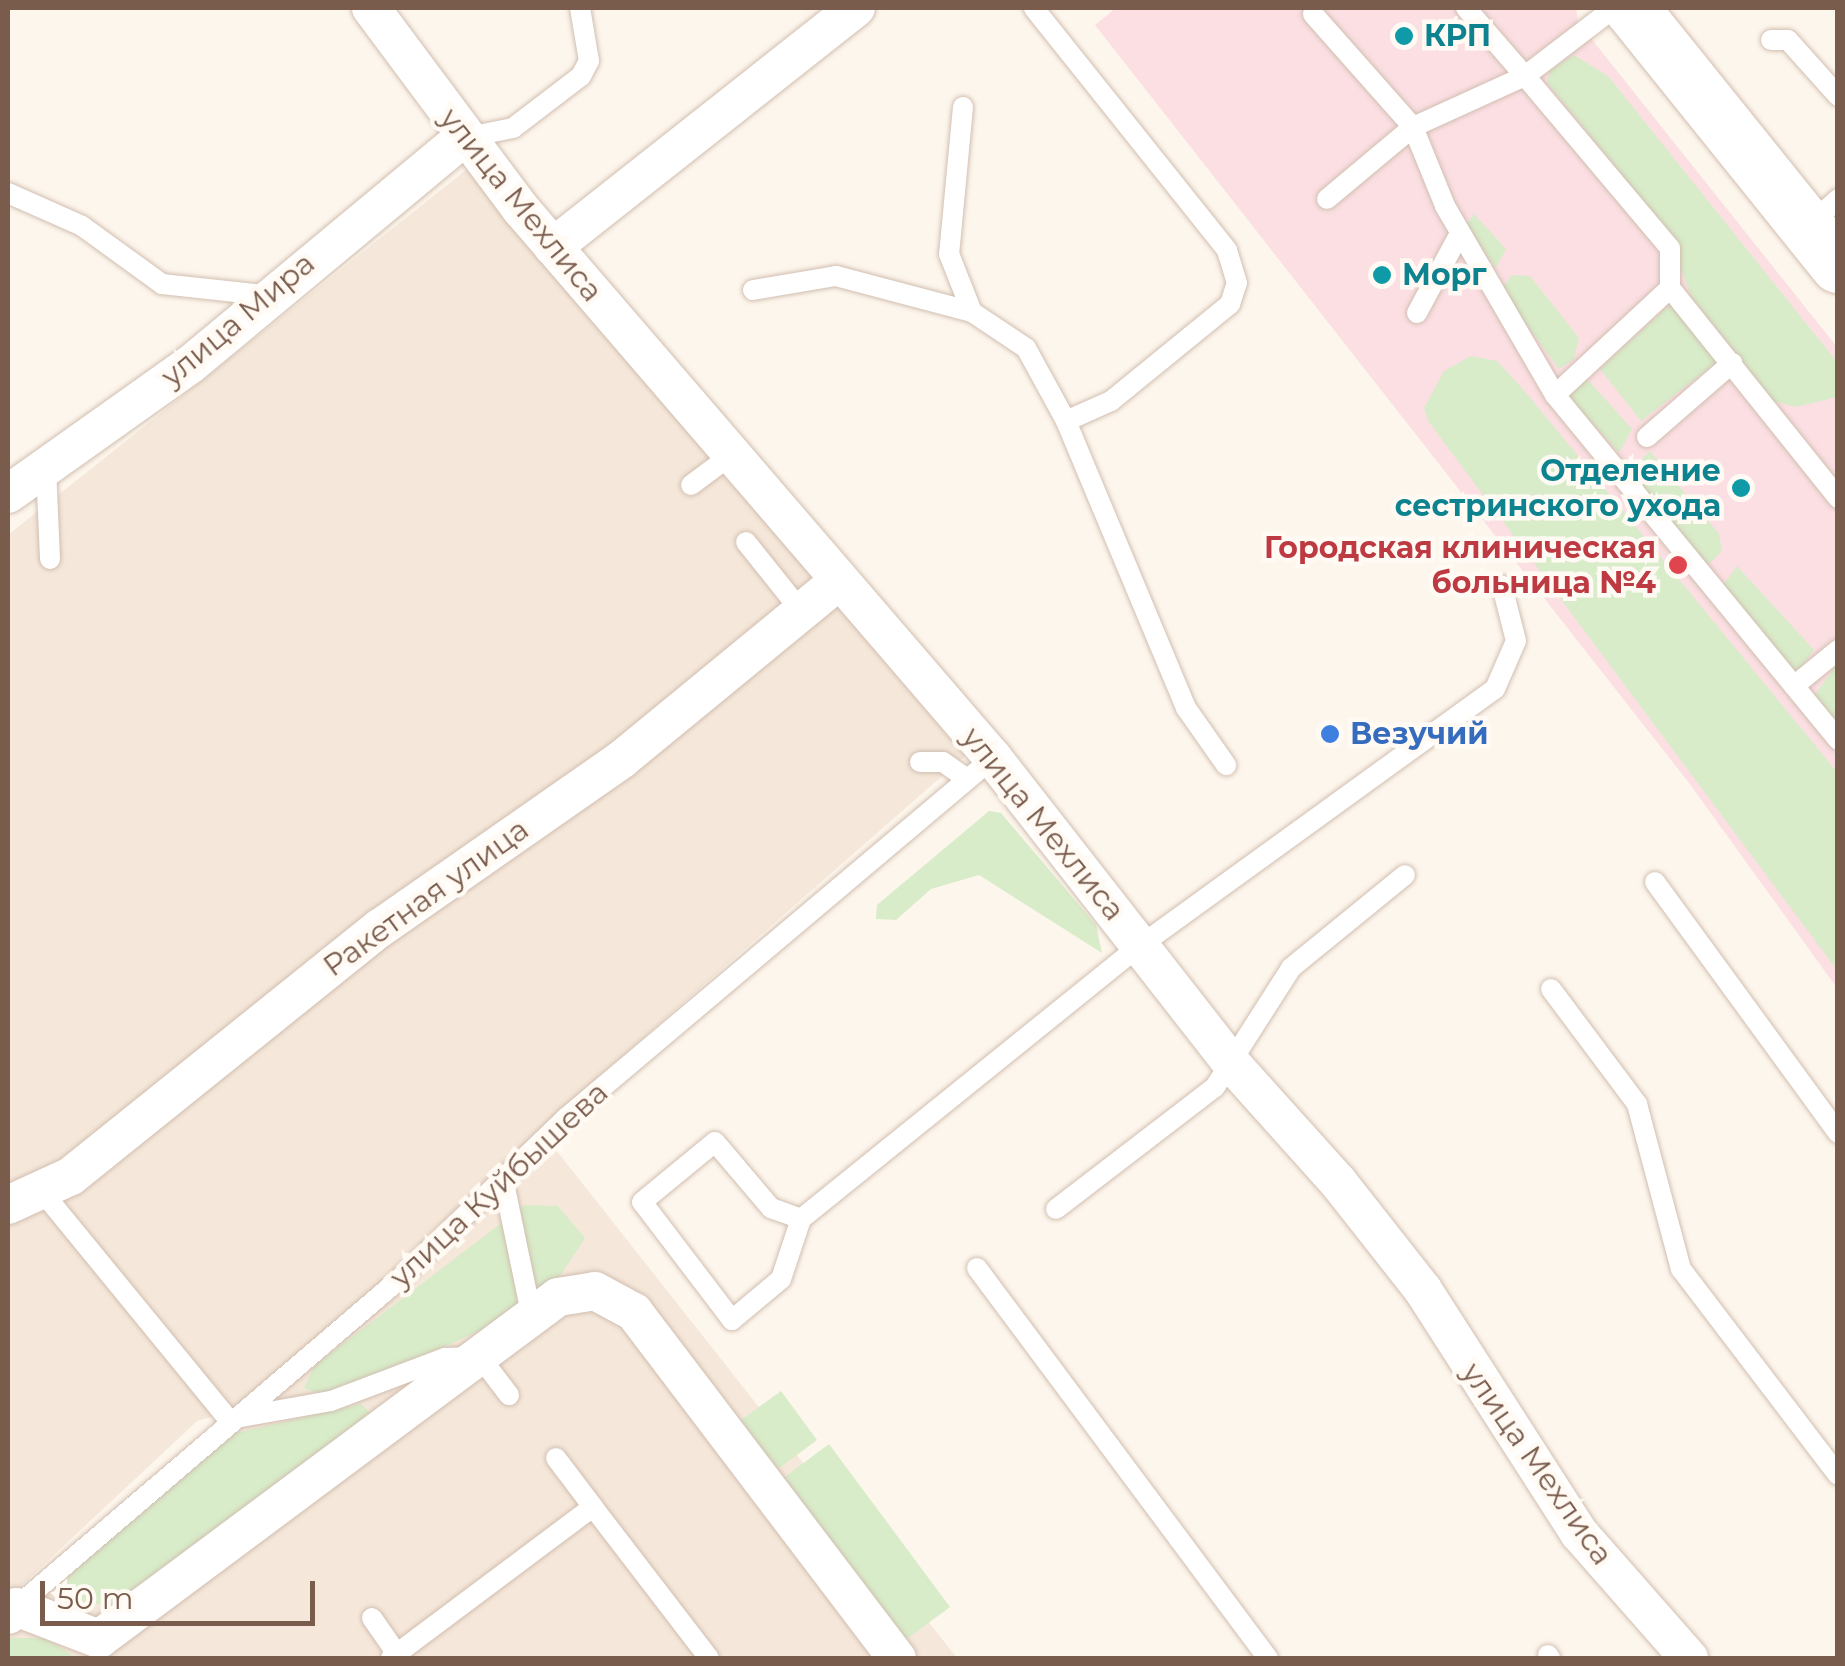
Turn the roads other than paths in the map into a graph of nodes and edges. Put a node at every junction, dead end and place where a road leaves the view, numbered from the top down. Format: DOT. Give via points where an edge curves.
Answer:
graph roads {
  1 [pos="580,8"];
  2 [pos="856,8"];
  3 [pos="1034,8"];
  4 [pos="1466,8"];
  5 [pos="1614,8"];
  6 [pos="1631,8"];
  7 [pos="387,13"];
  8 [pos="1313,14"];
  9 [pos="1771,40"];
  10 [pos="1525,76"];
  11 [pos="1838,96"];
  12 [pos="963,107"];
  13 [pos="1413,127"];
  14 [pos="463,138"];
  15 [pos="8,193"];
  16 [pos="1326,199"];
  17 [pos="1827,231"];
  18 [pos="1460,233"];
  19 [pos="553,247"];
  20 [pos="1670,288"];
  21 [pos="753,290"];
  22 [pos="263,296"];
  23 [pos="972,312"];
  24 [pos="1417,312"];
  25 [pos="1732,363"];
  26 [pos="1555,396"];
  27 [pos="1066,422"];
  28 [pos="1647,437"];
  29 [pos="730,456"];
  30 [pos="46,466"];
  31 [pos="691,484"];
  32 [pos="8,494"];
  33 [pos="1838,498"];
  34 [pos="746,542"];
  35 [pos="50,559"];
  36 [pos="839,580"];
  37 [pos="1502,586"];
  38 [pos="801,612"];
  39 [pos="1838,650"];
  40 [pos="1794,686"];
  41 [pos="1838,740"];
  42 [pos="920,762"];
  43 [pos="1226,766"];
  44 [pos="980,769"];
  45 [pos="1406,875"];
  46 [pos="1655,882"];
  47 [pos="1141,945"];
  48 [pos="1551,989"];
  49 [pos="1232,1065"];
  50 [pos="1838,1133"];
  51 [pos="502,1178"];
  52 [pos="44,1194"];
  53 [pos="8,1205"];
  54 [pos="1056,1208"];
  55 [pos="802,1219"];
  56 [pos="977,1268"];
  57 [pos="532,1318"];
  58 [pos="480,1356"];
  59 [pos="509,1395"];
  60 [pos="228,1419"];
  61 [pos="556,1458"];
  62 [pos="1838,1475"];
  63 [pos="593,1507"];
  64 [pos="12,1611"];
  65 [pos="372,1618"];
  66 [pos="104,1649"];
  67 [pos="393,1656"];
  68 [pos="709,1658"];
  69 [pos="897,1658"];
  70 [pos="1268,1658"];
  71 [pos="1689,1658"];
  1 -- 14 [label="lane" via="589,61 581,76 512,128"];
  2 -- 19 [label="street"];
  3 -- 27 [label="lane" via="1227,250 1237,283 1230,304 1111,401"];
  4 -- 10 [label="lane"];
  5 -- 10 [label="lane"];
  6 -- 17 [label="main road"];
  7 -- 14 [label="street, улица Мехлиса"];
  8 -- 13 [label="lane"];
  9 -- 11 [label="lane" via="1788,40"];
  10 -- 13 [label="lane"];
  10 -- 20 [label="lane" via="1670,248"];
  12 -- 23 [label="lane" via="950,254"];
  13 -- 16 [label="lane"];
  13 -- 18 [label="lane"];
  14 -- 19 [label="street, улица Мехлиса"];
  14 -- 22 [label="street, улица Мира"];
  15 -- 22 [label="lane" via="82,226 162,284"];
  18 -- 24 [label="lane"];
  18 -- 26 [label="lane"];
  19 -- 29 [label="street, улица Мехлиса"];
  20 -- 25 [label="lane"];
  20 -- 26 [label="lane"];
  21 -- 23 [label="lane" via="836,276"];
  22 -- 30 [label="street, улица Мира" via="191,364"];
  23 -- 27 [label="lane" via="1026,348"];
  25 -- 28 [label="lane"];
  25 -- 33 [label="lane"];
  26 -- 40 [label="lane"];
  27 -- 43 [label="lane" via="1186,708"];
  29 -- 31 [label="lane"];
  29 -- 36 [label="street, улица Мехлиса"];
  30 -- 32 [label="street, улица Мира"];
  30 -- 35 [label="lane"];
  34 -- 38 [label="lane"];
  36 -- 38 [label="street, Ракетная улица"];
  36 -- 44 [label="street, улица Мехлиса"];
  37 -- 47 [label="lane" via="1516,641 1495,689"];
  38 -- 52 [label="street, Ракетная улица" via="622,759 380,928"];
  39 -- 40 [label="lane"];
  40 -- 41 [label="lane"];
  42 -- 44 [label="lane"];
  44 -- 47 [label="street, улица Мехлиса"];
  44 -- 51 [label="lane, улица Куйбышева"];
  45 -- 49 [label="lane" via="1290,968"];
  46 -- 50 [label="lane"];
  47 -- 49 [label="street, улица Мехлиса"];
  47 -- 55 [label="lane"];
  48 -- 62 [label="lane" via="1637,1104 1681,1269"];
  49 -- 54 [label="lane"];
  49 -- 71 [label="street, улица Мехлиса" via="1423,1290 1578,1534"];
  51 -- 57 [label="lane"];
  51 -- 60 [label="lane, улица Куйбышева" via="396,1282"];
  52 -- 53 [label="street, Ракетная улица"];
  52 -- 60 [label="lane"];
  55 -- 55 [label="lane" via="781,1279 732,1320 642,1202 715,1142 771,1208"];
  56 -- 70 [label="lane"];
  57 -- 58 [label="street"];
  57 -- 69 [label="street" via="577,1292 634,1312"];
  58 -- 59 [label="lane"];
  58 -- 60 [label="lane" via="445,1358 331,1401"];
  58 -- 66 [label="street"];
  60 -- 64 [label="lane, улица Куйбышева"];
  61 -- 63 [label="lane"];
  63 -- 67 [label="lane"];
  63 -- 68 [label="lane"];
  64 -- 66 [label="street"];
  65 -- 67 [label="lane"];
}
